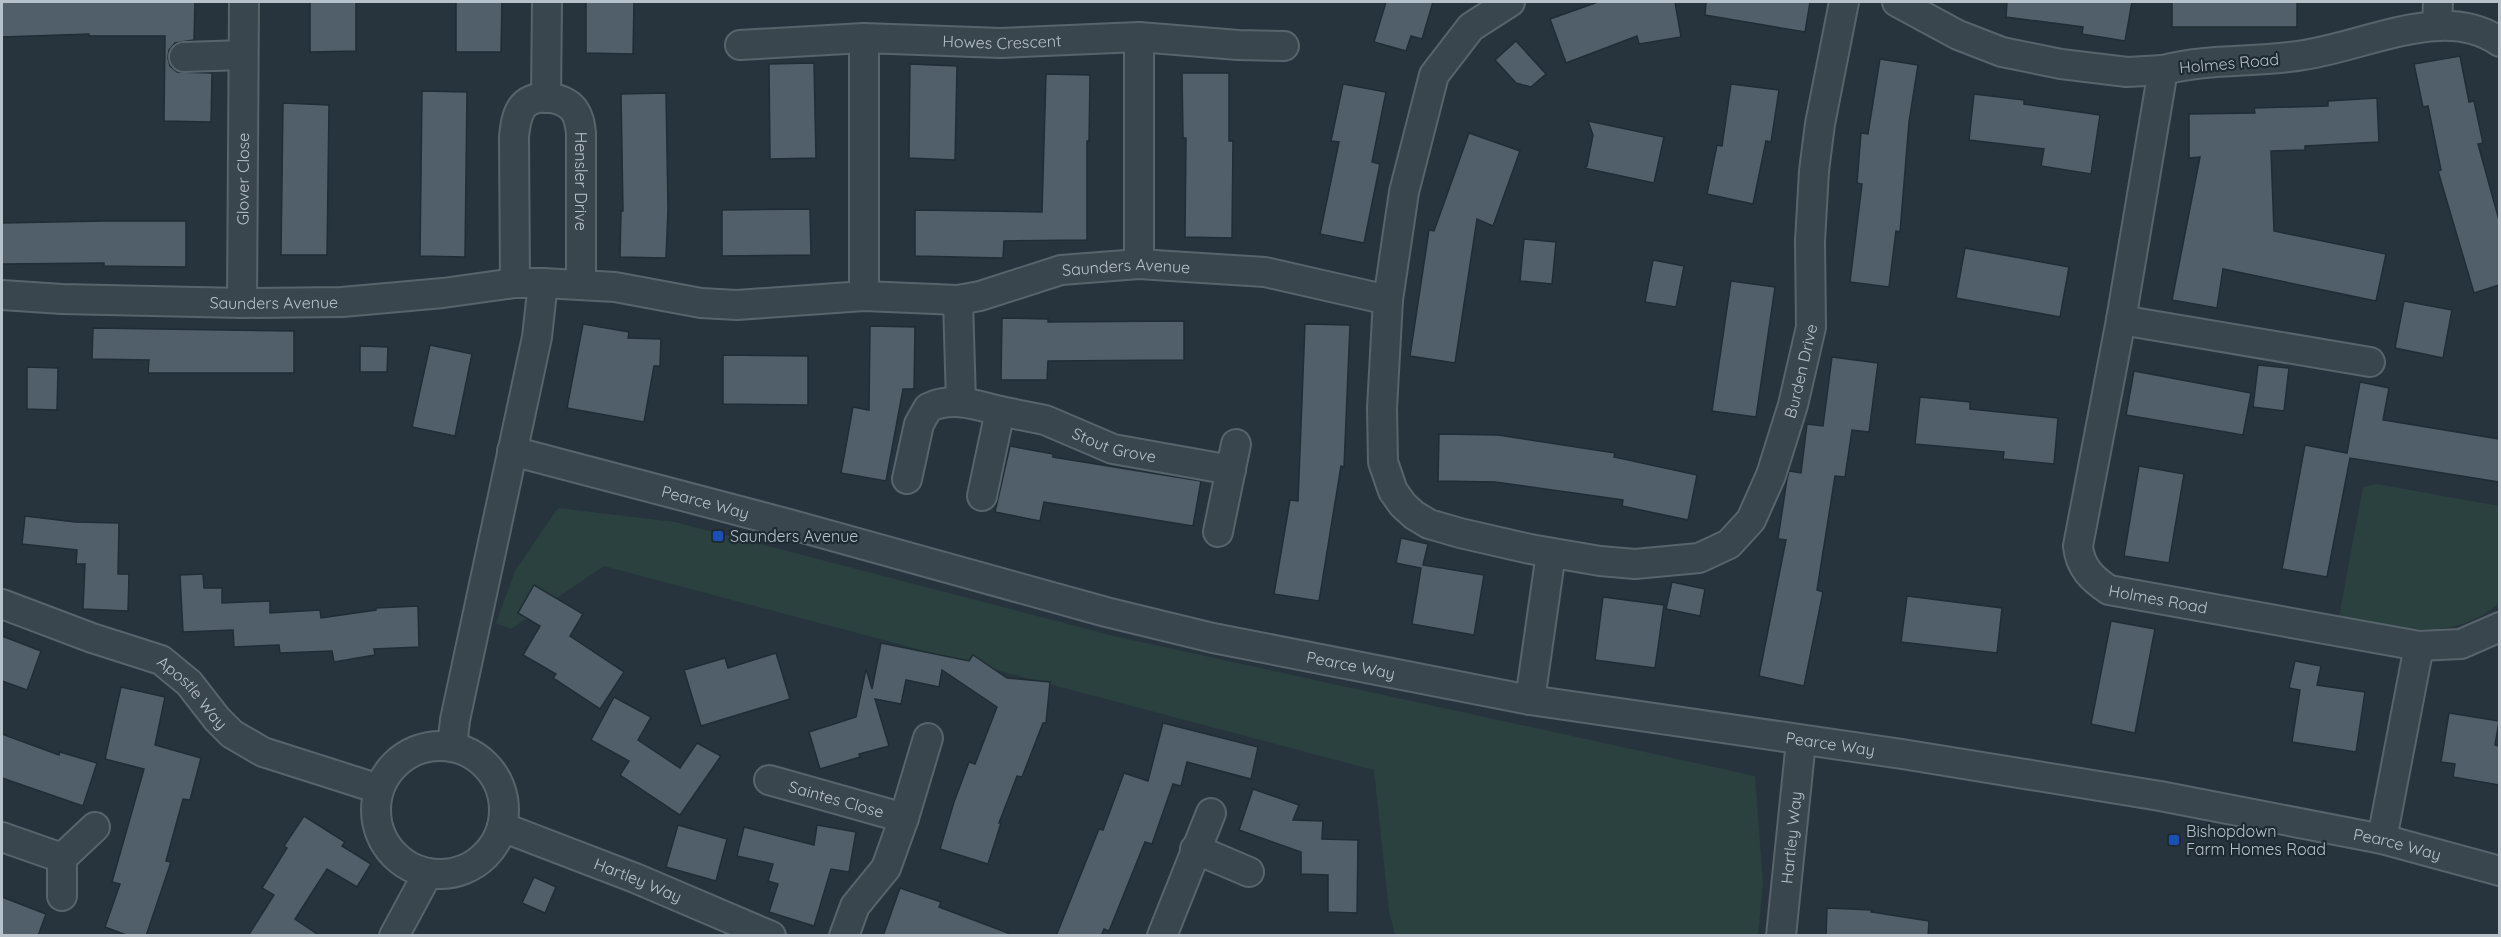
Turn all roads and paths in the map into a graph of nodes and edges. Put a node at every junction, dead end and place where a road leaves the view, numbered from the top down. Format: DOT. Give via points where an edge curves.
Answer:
graph roads {
  1 [pos="244,2"];
  2 [pos="548,2"];
  3 [pos="1510,2"];
  4 [pos="1845,2"];
  5 [pos="1897,2"];
  6 [pos="2438,14"];
  7 [pos="1139,37"];
  8 [pos="864,38"];
  9 [pos="2499,42"];
  10 [pos="740,45"];
  11 [pos="1284,46"];
  12 [pos="243,56"];
  13 [pos="184,57"];
  14 [pos="2163,70"];
  15 [pos="546,98"];
  16 [pos="1139,264"];
  17 [pos="515,283"];
  18 [pos="543,283"];
  19 [pos="580,284"];
  20 [pos="2,295"];
  21 [pos="864,297"];
  22 [pos="958,300"];
  23 [pos="1388,300"];
  24 [pos="242,303"];
  25 [pos="2121,320"];
  26 [pos="2370,362"];
  27 [pos="961,402"];
  28 [pos="1000,411"];
  29 [pos="512,451"];
  30 [pos="907,479"];
  31 [pos="982,496"];
  32 [pos="1218,532"];
  33 [pos="1551,553"];
  34 [pos="2,604"];
  35 [pos="2499,627"];
  36 [pos="2419,646"];
  37 [pos="1530,700"];
  38 [pos="927,738"];
  39 [pos="1802,741"];
  40 [pos="452,747"];
  41 [pos="769,780"];
  42 [pos="379,789"];
  43 [pos="1211,813"];
  44 [pos="904,818"];
  45 [pos="95,828"];
  46 [pos="502,828"];
  47 [pos="2,837"];
  48 [pos="2382,839"];
  49 [pos="1195,849"];
  50 [pos="62,858"];
  51 [pos="2499,871"];
  52 [pos="1249,872"];
  53 [pos="429,873"];
  54 [pos="62,896"];
  55 [pos="394,936"];
  56 [pos="771,936"];
  57 [pos="844,936"];
  58 [pos="1162,936"];
  59 [pos="1781,936"];
  1 -- 12 [label="street, Glover Close"];
  2 -- 15 [label="street"];
  3 -- 23 [label="street, Burden Drive" via="1471,27 1434,75 1404,192"];
  4 -- 33 [label="street, Burden Drive" via="1814,171 1811,327 1793,405 1760,504 1729,544 1699,558 1635,564"];
  5 -- 14 [label="street" via="2002,52 2127,72"];
  6 -- 9 [label="street, Holmes Road"];
  6 -- 14 [label="street, Holmes Road" via="2416,28 2308,54"];
  7 -- 8 [label="street, Howes Crescent" via="1001,43"];
  7 -- 11 [label="street, Howes Crescent"];
  7 -- 16 [label="street"];
  8 -- 10 [label="street, Howes Crescent"];
  8 -- 21 [label="street"];
  12 -- 13 [label="street"];
  12 -- 24 [label="street, Glover Close"];
  14 -- 25 [label="street, Holmes Road"];
  15 -- 17 [label="street" via="527,102 516,120"];
  15 -- 19 [label="street, Hensler Drive" via="566,102 579,118"];
  16 -- 22 [label="street, Saunders Avenue" via="1061,270"];
  16 -- 23 [label="street, Saunders Avenue" via="1265,273"];
  17 -- 18 [label="street, Saunders Avenue"];
  17 -- 24 [label="street, Saunders Avenue" via="342,302"];
  18 -- 19 [label="street, Saunders Avenue"];
  18 -- 29 [label="street" via="537,337"];
  19 -- 21 [label="street, Saunders Avenue" via="738,305"];
  20 -- 24 [label="street, Saunders Avenue"];
  21 -- 22 [label="street, Saunders Avenue"];
  22 -- 27 [label="street"];
  23 -- 33 [label="street, Burden Drive" via="1382,444 1383,462 1393,490 1414,515 1429,524"];
  25 -- 26 [label="street"];
  25 -- 36 [label="street, Holmes Road" via="2078,546 2083,565 2097,582 2109,590"];
  27 -- 28 [label="street, Stout Grove"];
  27 -- 30 [label="street, Stout Grove" via="928,408"];
  28 -- 31 [label="street"];
  28 -- 32 [label="street, Stout Grove" via="1045,420 1113,449 1233,457"];
  29 -- 37 [label="street, Pearce Way" via="1106,612 1213,638"];
  29 -- 40 [label="street"];
  33 -- 37 [label="street"];
  34 -- 42 [label="street, Apostle Way" via="161,660 189,683 217,719 247,743 263,752"];
  35 -- 36 [label="street, Holmes Road" via="2461,644"];
  36 -- 48 [label="street"];
  37 -- 39 [label="street, Pearce Way"];
  38 -- 44 [label="street, Saintes Close"];
  39 -- 48 [label="street, Pearce Way" via="2042,776"];
  39 -- 59 [label="street, Hartley Way"];
  40 -- 42 [label="street" via="434,746 408,755 388,773"];
  40 -- 46 [label="street" via="469,752 495,776 505,810"];
  41 -- 44 [label="street, Saintes Close"];
  42 -- 53 [label="street" via="377,820 389,849 407,864"];
  43 -- 49 [label="street"];
  44 -- 57 [label="street, Saintes Close" via="886,868 855,906"];
  45 -- 50 [label="street"];
  46 -- 53 [label="street" via="487,855 474,865 444,874"];
  46 -- 56 [label="street, Hartley Way" via="635,878"];
  47 -- 50 [label="street"];
  48 -- 51 [label="street, Pearce Way"];
  49 -- 52 [label="street"];
  49 -- 58 [label="street"];
  50 -- 54 [label="street"];
  53 -- 55 [label="street"];
}
